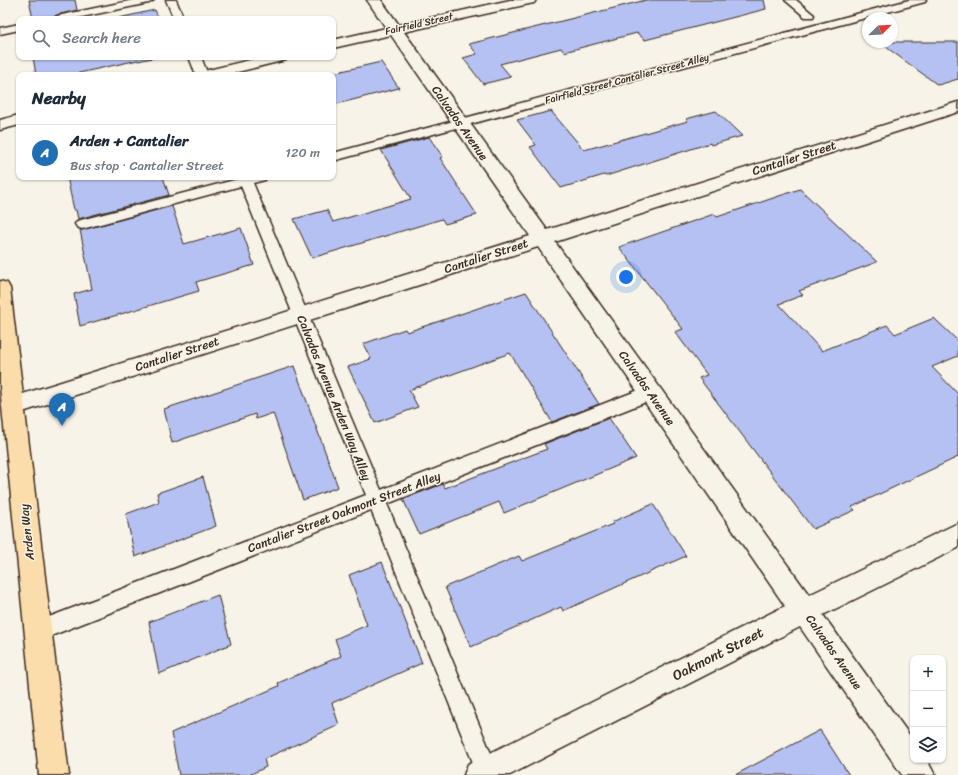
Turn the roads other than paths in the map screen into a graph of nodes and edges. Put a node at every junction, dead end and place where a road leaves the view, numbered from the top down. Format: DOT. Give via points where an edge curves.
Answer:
graph roads {
  1 [pos="149,0"];
  2 [pos="171,0"];
  3 [pos="374,0"];
  4 [pos="529,0"];
  5 [pos="790,0"];
  6 [pos="921,0"];
  7 [pos="809,15"];
  8 [pos="72,16"];
  9 [pos="178,16"];
  10 [pos="16,28"];
  11 [pos="396,30"];
  12 [pos="0,31"];
  13 [pos="336,43"];
  14 [pos="196,60"];
  15 [pos="268,60"];
  16 [pos="201,72"];
  17 [pos="218,72"];
  18 [pos="958,106"];
  19 [pos="16,121"];
  20 [pos="460,123"];
  21 [pos="0,124"];
  22 [pos="336,156"];
  23 [pos="243,180"];
  24 [pos="251,180"];
  25 [pos="82,224"];
  26 [pos="541,238"];
  27 [pos="0,288"];
  28 [pos="300,315"];
  29 [pos="650,393"];
  30 [pos="13,406"];
  31 [pos="376,500"];
  32 [pos="958,535"];
  33 [pos="804,610"];
  34 [pos="38,631"];
  35 [pos="485,774"];
  36 [pos="54,775"];
  37 [pos="920,775"];
  1 -- 8 [label="lane"];
  2 -- 9 [label="lane"];
  3 -- 11 [label="street, Calvados Avenue"];
  4 -- 11 [label="street, Fairfield Street"];
  5 -- 7 [label="lane"];
  6 -- 20 [label="lane, Fairfield Street Cantalier Street Alley"];
  10 -- 12 [label="lane"];
  11 -- 13 [label="street, Fairfield Street"];
  11 -- 20 [label="street, Calvados Avenue"];
  14 -- 16 [label="lane"];
  15 -- 17 [label="street"];
  18 -- 26 [label="street, Cantalier Street"];
  19 -- 21 [label="street"];
  20 -- 22 [label="lane, Fairfield Street Cantalier Street Alley"];
  20 -- 26 [label="street, Calvados Avenue"];
  23 -- 25 [label="lane"];
  24 -- 28 [label="lane, Calvados Avenue Arden Way Alley"];
  26 -- 28 [label="street, Cantalier Street"];
  26 -- 29 [label="street, Calvados Avenue"];
  27 -- 30 [label="main road, Arden Way"];
  28 -- 30 [label="street, Cantalier Street"];
  28 -- 31 [label="lane, Calvados Avenue Arden Way Alley"];
  29 -- 31 [label="lane, Cantalier Street Oakmont Street Alley"];
  29 -- 33 [label="street, Calvados Avenue"];
  30 -- 34 [label="main road, Arden Way"];
  31 -- 34 [label="lane, Cantalier Street Oakmont Street Alley"];
  31 -- 35 [label="lane, Calvados Avenue Arden Way Alley"];
  32 -- 33 [label="street, Oakmont Street"];
  33 -- 35 [label="street, Oakmont Street"];
  33 -- 37 [label="street, Calvados Avenue"];
  34 -- 36 [label="main road, Arden Way"];
}
